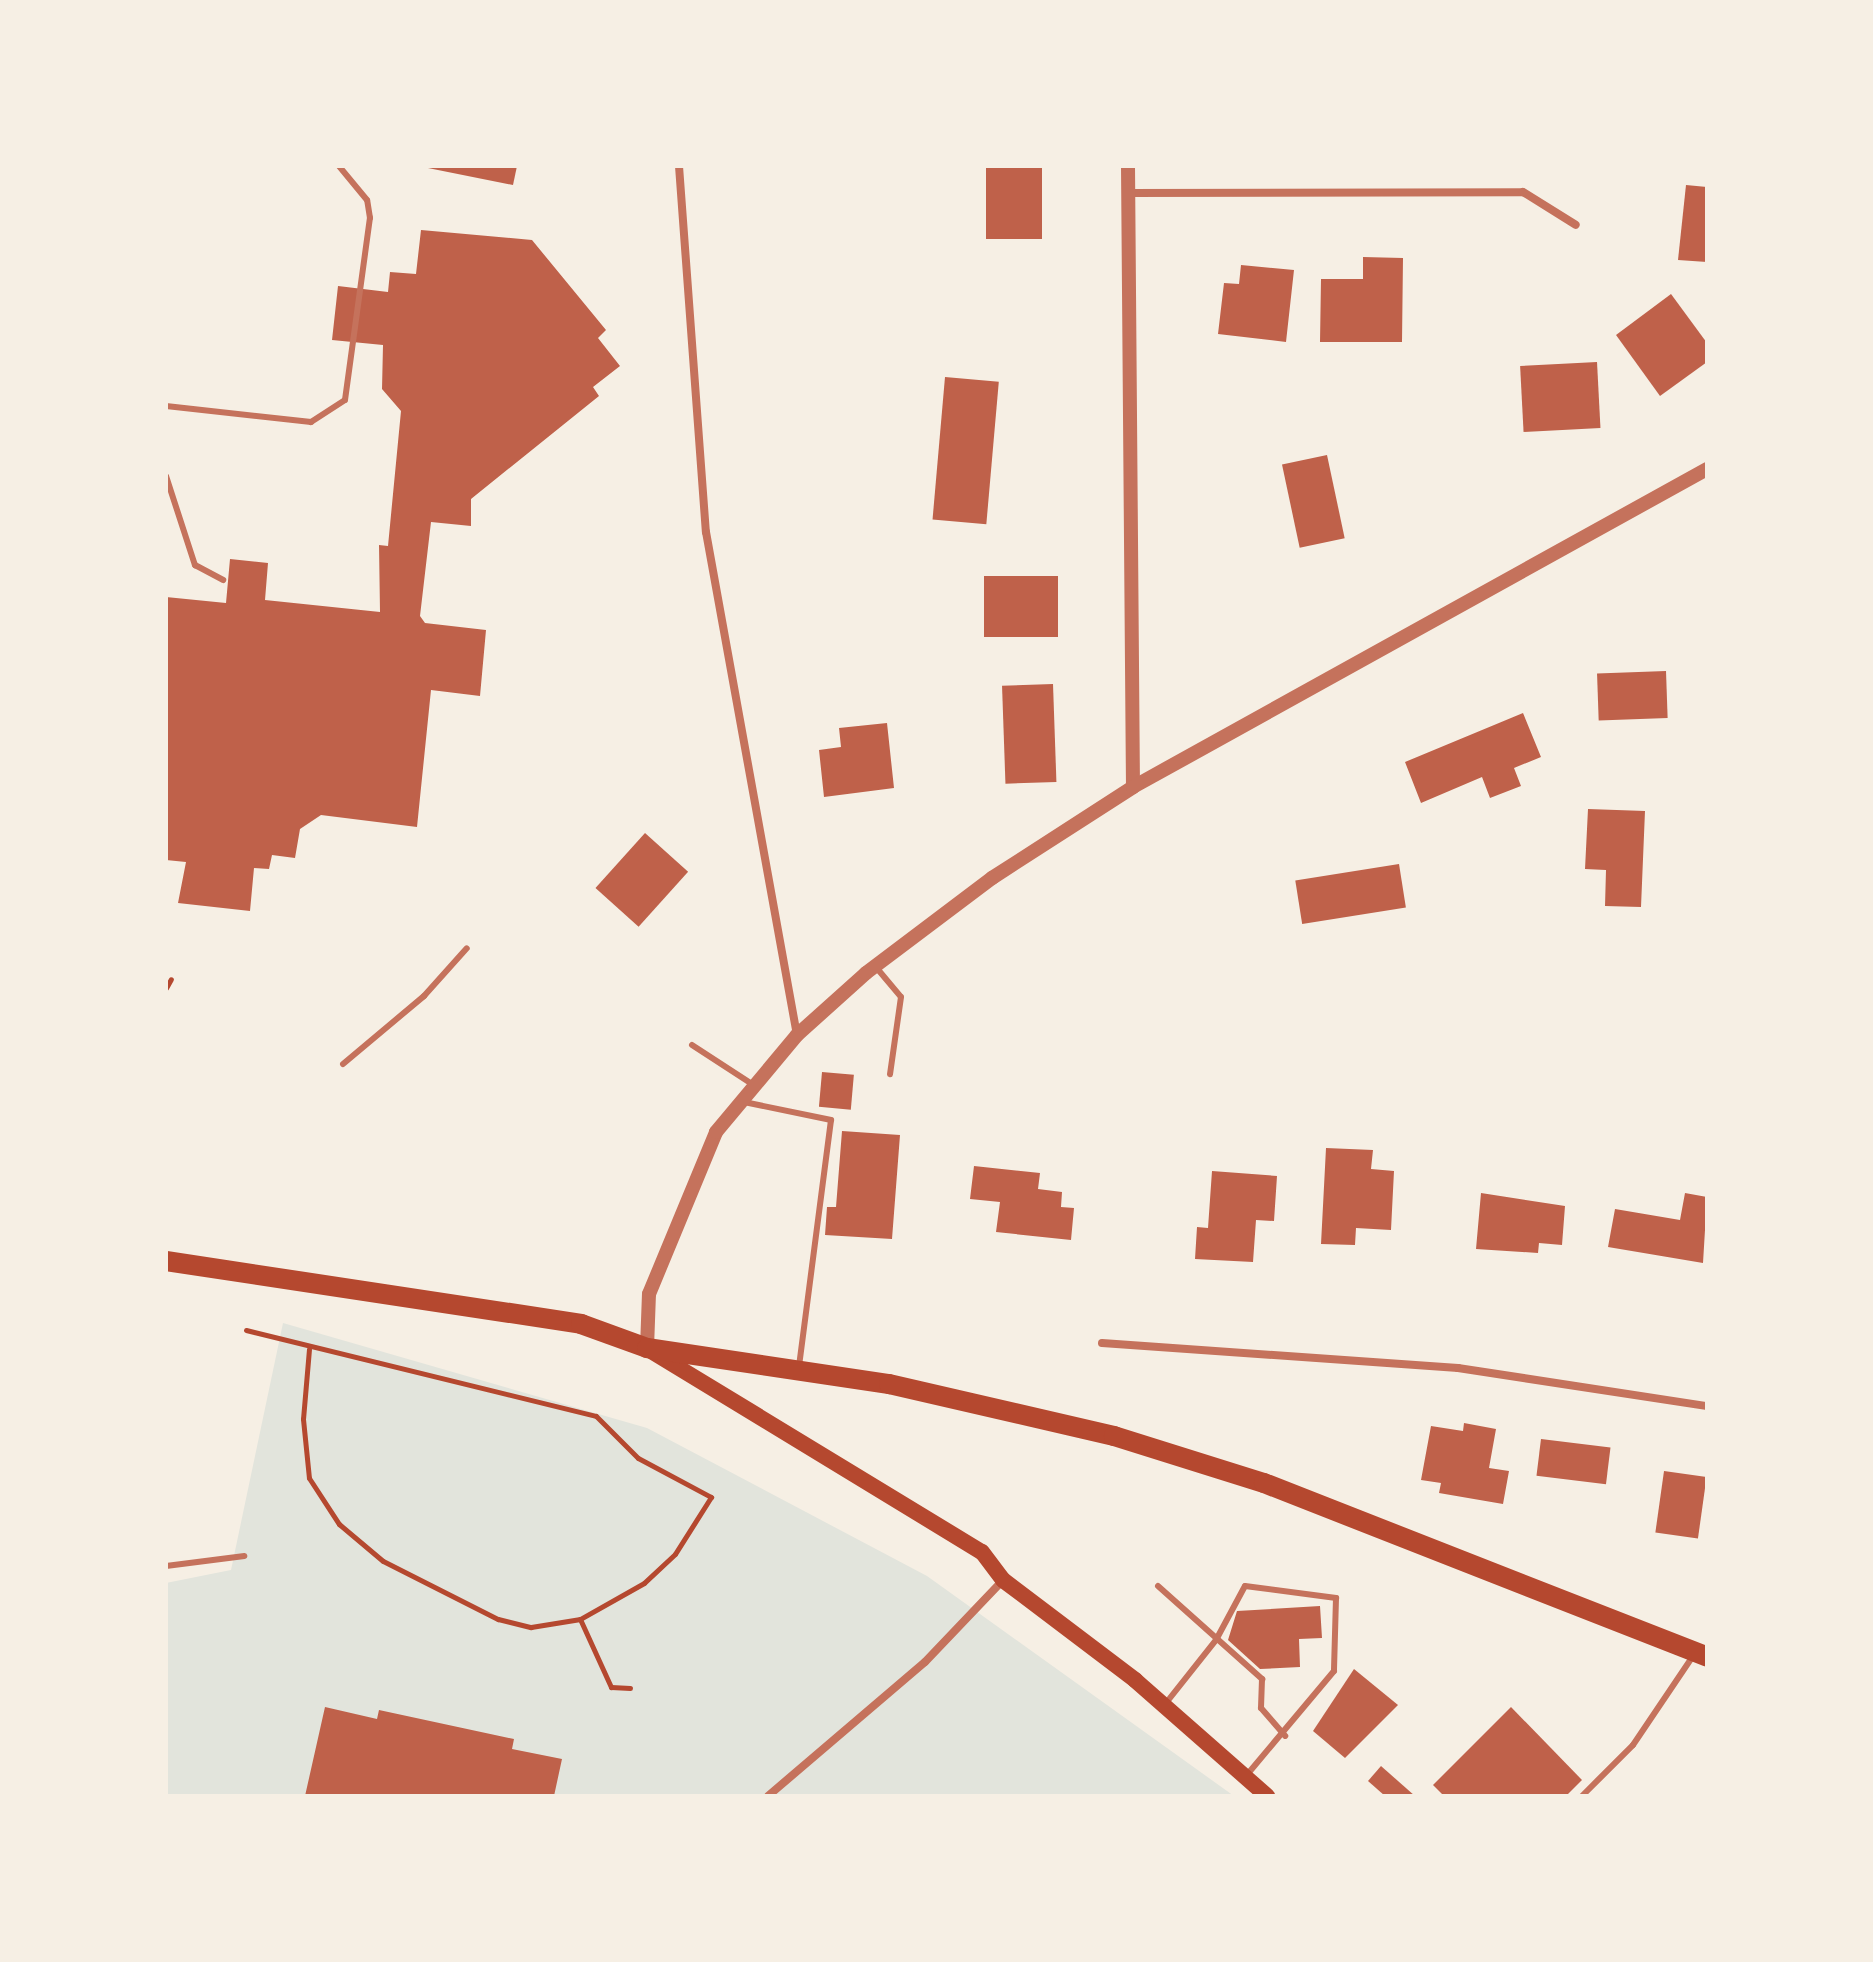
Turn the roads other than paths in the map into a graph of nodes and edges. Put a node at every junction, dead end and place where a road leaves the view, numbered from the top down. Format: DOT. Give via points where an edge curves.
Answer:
graph roads {
  1 [pos="339,166"];
  2 [pos="679,166"];
  3 [pos="1128,166"];
  4 [pos="1128,193"];
  5 [pos="1576,225"];
  6 [pos="166,406"];
  7 [pos="1707,469"];
  8 [pos="166,476"];
  9 [pos="223,580"];
  10 [pos="1133,787"];
  11 [pos="467,948"];
  12 [pos="875,966"];
  13 [pos="797,1035"];
  14 [pos="692,1045"];
  15 [pos="343,1064"];
  16 [pos="890,1074"];
  17 [pos="752,1084"];
  18 [pos="738,1101"];
  19 [pos="166,1261"];
  20 [pos="1102,1343"];
  21 [pos="647,1348"];
  22 [pos="798,1370"];
  23 [pos="1707,1406"];
  24 [pos="244,1556"];
  25 [pos="166,1566"];
  26 [pos="1003,1580"];
  27 [pos="1158,1586"];
  28 [pos="1216,1640"];
  29 [pos="1701,1655"];
  30 [pos="1164,1706"];
  31 [pos="1285,1736"];
  32 [pos="1245,1777"];
  33 [pos="768,1796"];
  34 [pos="1267,1796"];
  35 [pos="1582,1796"];
  1 -- 6 [label="lane" via="367,200 370,218 345,400 311,422"];
  2 -- 13 [label="street" via="706,532"];
  3 -- 4 [label="street"];
  4 -- 5 [label="street" via="1523,192"];
  4 -- 10 [label="street"];
  7 -- 10 [label="street"];
  8 -- 9 [label="lane" via="195,565"];
  10 -- 12 [label="street"];
  11 -- 15 [label="lane" via="424,996"];
  12 -- 13 [label="street"];
  12 -- 16 [label="lane" via="901,997"];
  13 -- 17 [label="street"];
  14 -- 17 [label="lane"];
  17 -- 18 [label="street"];
  18 -- 21 [label="street" via="674,1222 649,1294"];
  18 -- 22 [label="lane" via="831,1120"];
  19 -- 21 [label="highway" via="581,1324"];
  20 -- 23 [label="street" via="1443,1366"];
  21 -- 22 [label="highway"];
  21 -- 26 [label="main road" via="926,1515 982,1552"];
  22 -- 29 [label="highway" via="1114,1436 1264,1483"];
  24 -- 25 [label="lane"];
  26 -- 30 [label="main road"];
  26 -- 33 [label="street" via="925,1662"];
  27 -- 28 [label="lane"];
  28 -- 30 [label="lane"];
  28 -- 31 [label="lane" via="1262,1679 1261,1708"];
  28 -- 31 [label="lane" via="1245,1586 1336,1598 1334,1671"];
  29 -- 35 [label="lane" via="1633,1745"];
  30 -- 32 [label="main road"];
  31 -- 32 [label="lane"];
  32 -- 34 [label="main road"];
}
